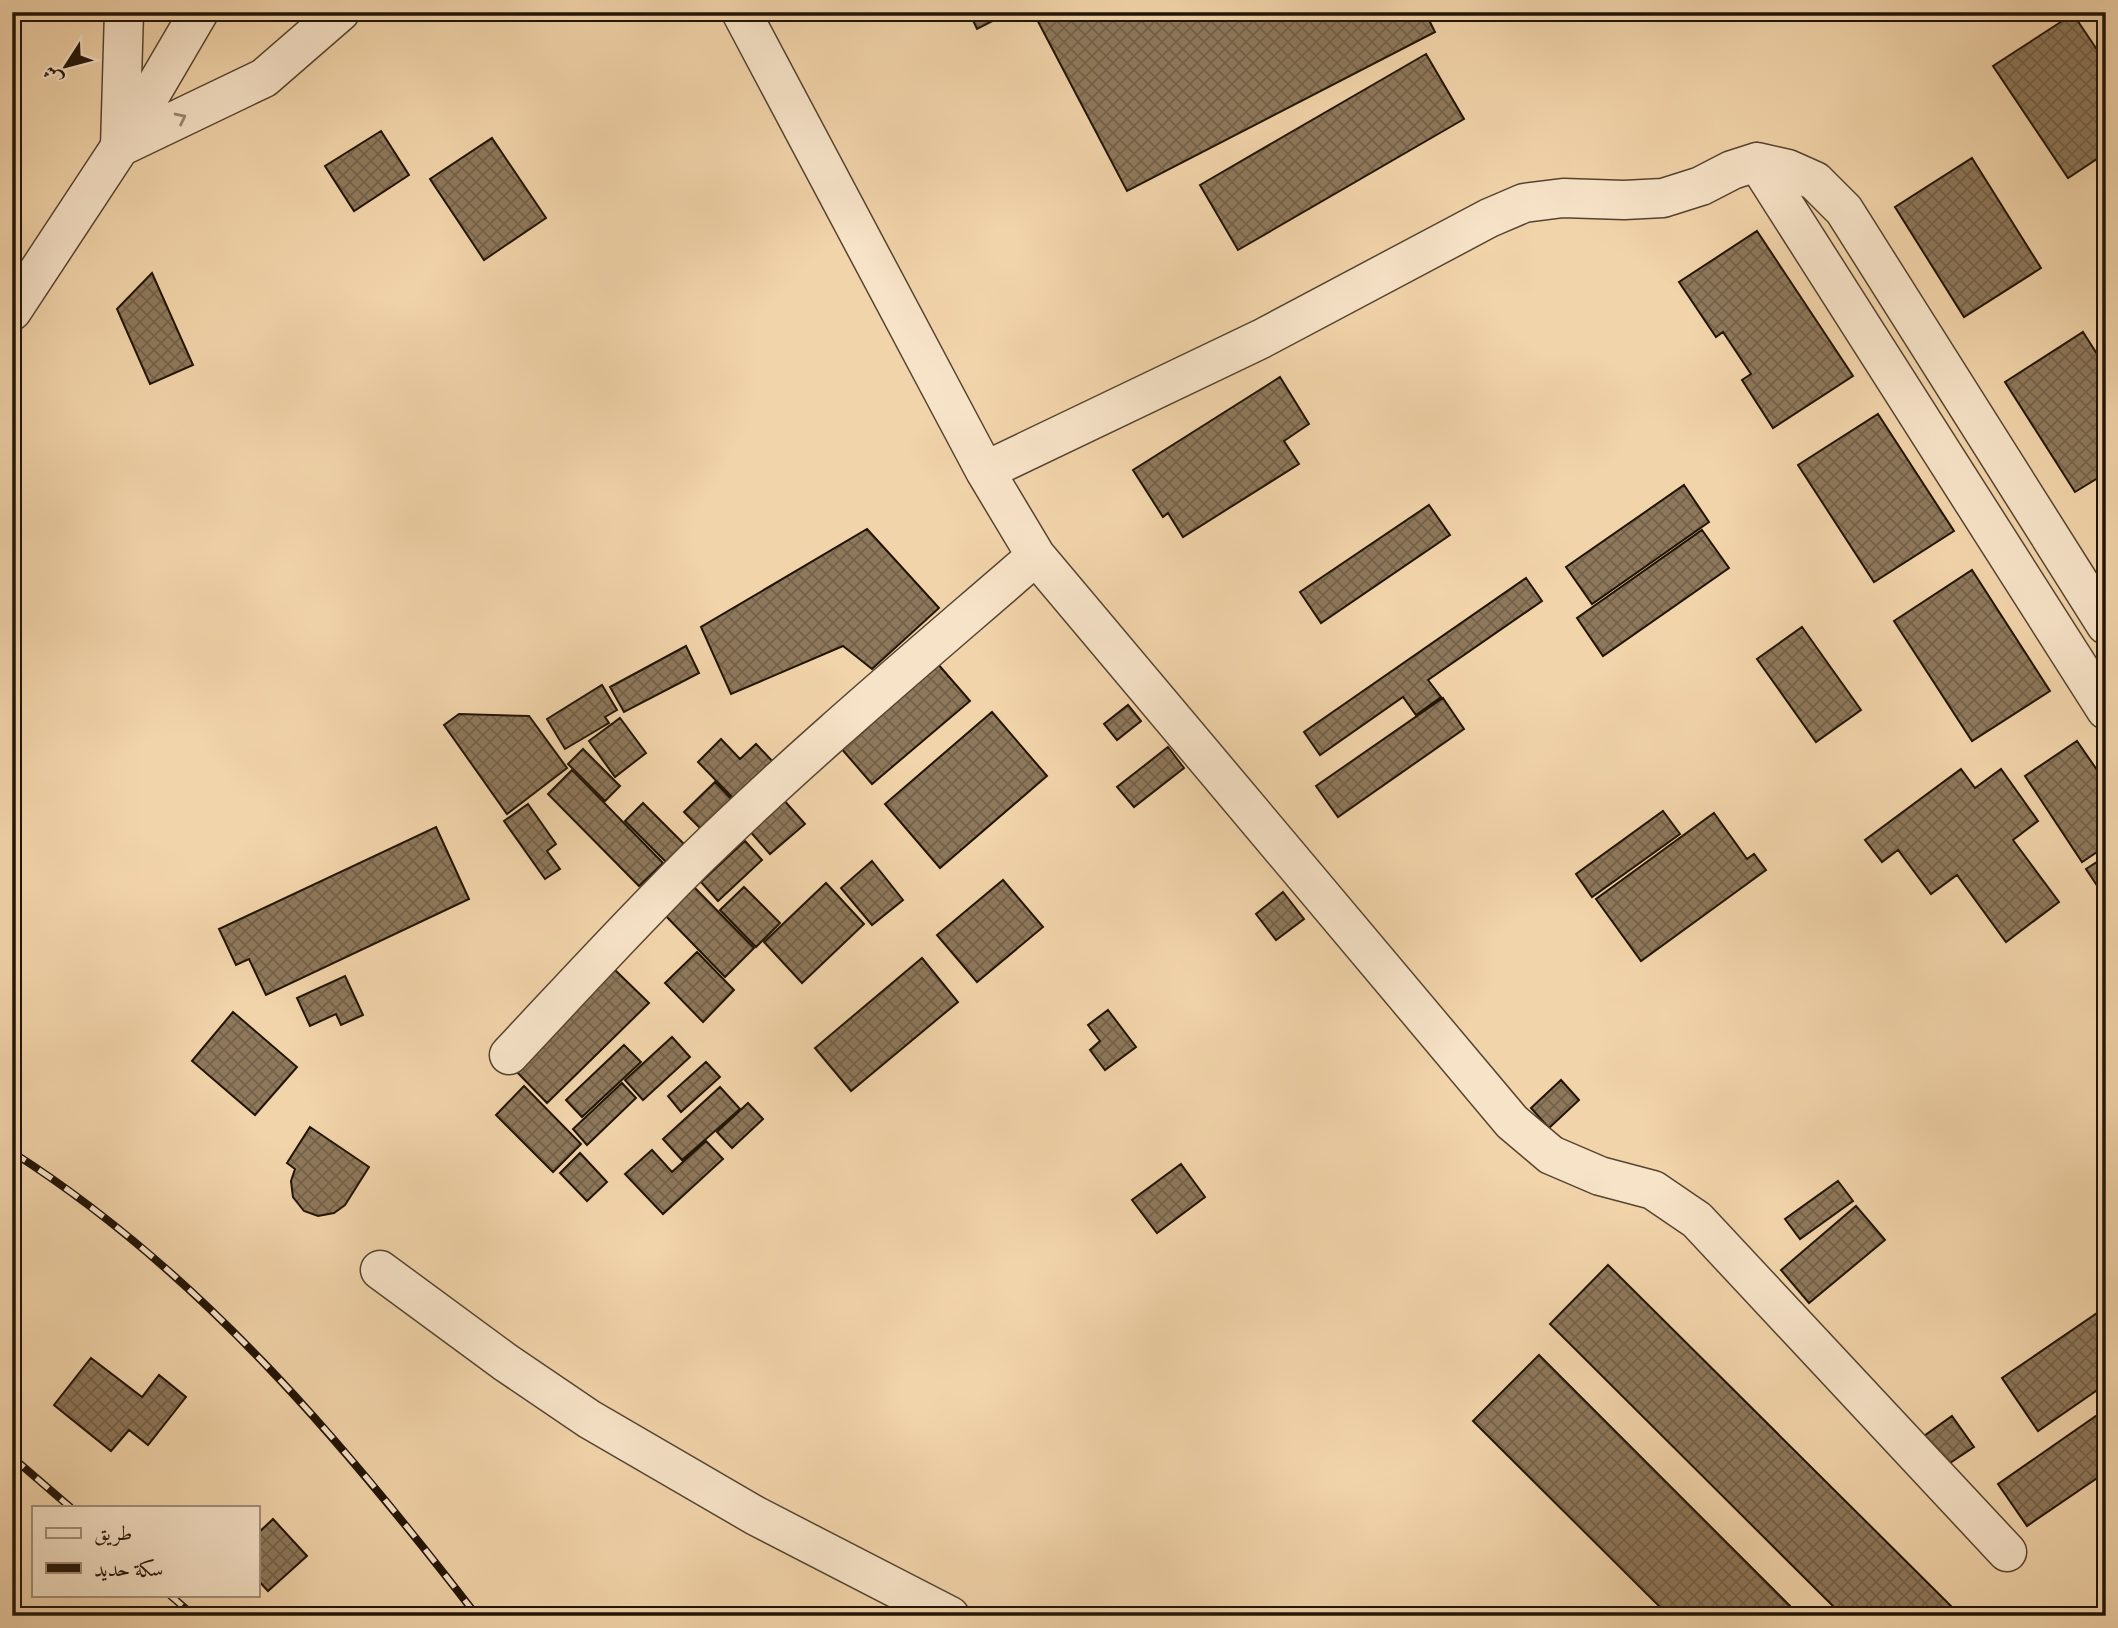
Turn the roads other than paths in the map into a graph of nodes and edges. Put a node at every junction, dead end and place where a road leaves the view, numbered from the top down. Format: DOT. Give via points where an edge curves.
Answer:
graph roads {
  1 [pos="124,12"];
  2 [pos="199,12"];
  3 [pos="340,12"];
  4 [pos="741,12"];
  5 [pos="120,147"];
  6 [pos="1757,162"];
  7 [pos="12,311"];
  8 [pos="985,471"];
  9 [pos="1036,556"];
  10 [pos="2106,625"];
  11 [pos="2106,710"];
  12 [pos="509,1055"];
  13 [pos="380,1270"];
  14 [pos="2007,1552"];
  15 [pos="950,1616"];
  1 -- 5 [label="street"];
  2 -- 5 [label="street"];
  5 -- 3 [label="street, one-way" via="264,78"];
  4 -- 8 [label="street"];
  5 -- 7 [label="street"];
  6 -- 8 [label="street" via="1663,198 1563,198 1524,203 1261,339"];
  6 -- 10 [label="street" via="1815,181 1844,210"];
  6 -- 11 [label="street"];
  8 -- 9 [label="street"];
  9 -- 12 [label="street" via="700,855"];
  9 -- 14 [label="street" via="1512,1122 1551,1155 1600,1176 1653,1190 1697,1220"];
  13 -- 15 [label="street" via="589,1419 756,1516"];
}
